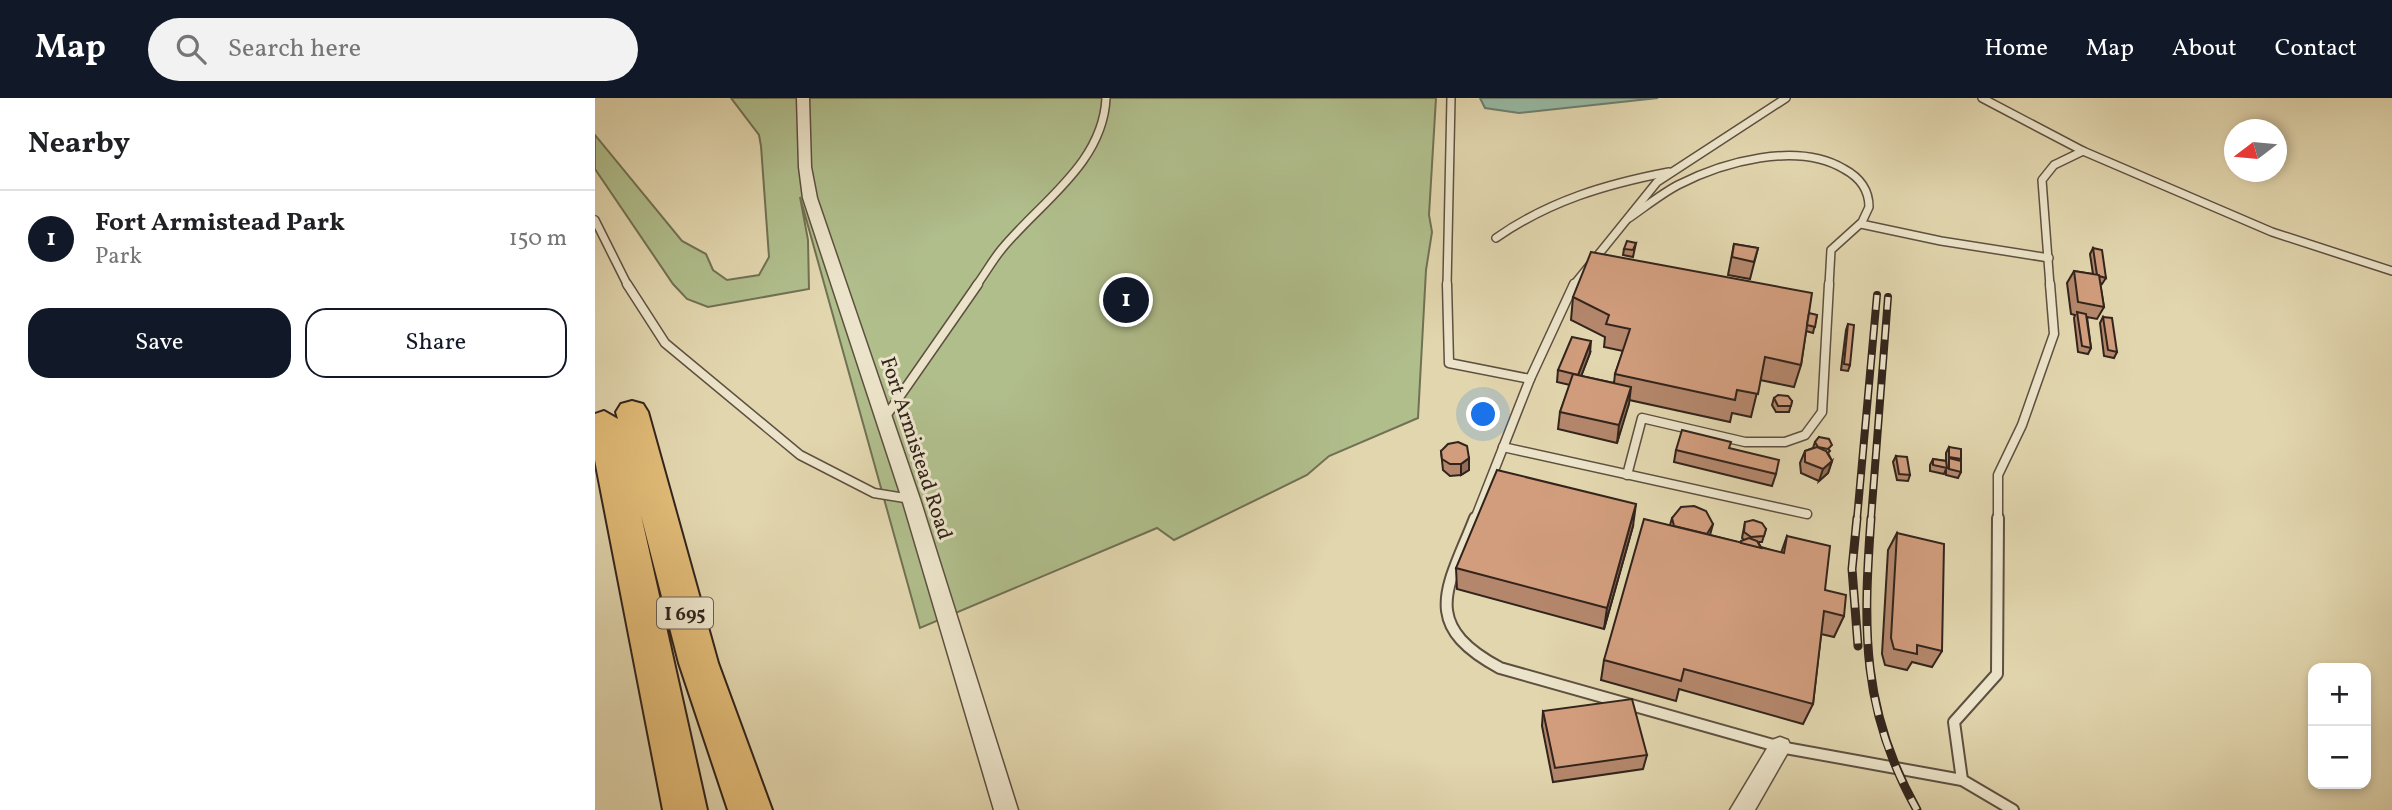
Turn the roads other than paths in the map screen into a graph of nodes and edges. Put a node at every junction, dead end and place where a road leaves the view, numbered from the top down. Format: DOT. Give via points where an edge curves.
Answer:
graph roads {
  1 [pos="803,98"];
  2 [pos="1106,98"];
  3 [pos="1451,98"];
  4 [pos="1786,98"];
  5 [pos="1982,98"];
  6 [pos="2083,151"];
  7 [pos="1671,171"];
  8 [pos="1629,218"];
  9 [pos="595,220"];
  10 [pos="1861,224"];
  11 [pos="1496,237"];
  12 [pos="2049,258"];
  13 [pos="2392,271"];
  14 [pos="1530,379"];
  15 [pos="884,419"];
  16 [pos="1503,447"];
  17 [pos="1627,475"];
  18 [pos="911,499"];
  19 [pos="1807,514"];
  20 [pos="1780,747"];
  21 [pos="1962,780"];
  22 [pos="685,810"];
  23 [pos="750,810"];
  24 [pos="1006,810"];
  25 [pos="1742,810"];
  26 [pos="2013,810"];
  1 -- 15 [label="street, Fort Armistead Road" via="804,167 810,198"];
  2 -- 15 [label="lane" via="1105,120 1091,148 1051,200 1002,249"];
  3 -- 14 [label="lane" via="1449,363"];
  4 -- 7 [label="lane"];
  5 -- 6 [label="lane"];
  6 -- 12 [label="lane" via="2055,165 2042,180"];
  6 -- 13 [label="lane" via="2271,232"];
  7 -- 8 [label="lane"];
  7 -- 11 [label="lane" via="1606,183 1556,201"];
  8 -- 10 [label="lane" via="1702,174 1789,157 1832,163 1860,180 1869,211"];
  8 -- 14 [label="lane" via="1576,279"];
  9 -- 18 [label="lane" via="631,290 665,342 800,456 874,492"];
  10 -- 12 [label="lane"];
  10 -- 17 [label="lane" via="1831,250 1822,412 1815,426 1786,442 1761,444 1642,418"];
  12 -- 21 [label="lane" via="2054,334 2022,425 1998,475 1997,674 1954,722"];
  14 -- 16 [label="lane"];
  15 -- 18 [label="street, Fort Armistead Road"];
  16 -- 17 [label="lane"];
  16 -- 20 [label="lane" via="1447,589 1445,610 1457,640 1500,668"];
  17 -- 19 [label="lane"];
  18 -- 24 [label="street, Fort Armistead Road"];
  20 -- 21 [label="lane"];
  20 -- 25 [label="street"];
  21 -- 26 [label="lane"];
  22 -- 23 [label="highway, I 695" via="618,418"];
}
